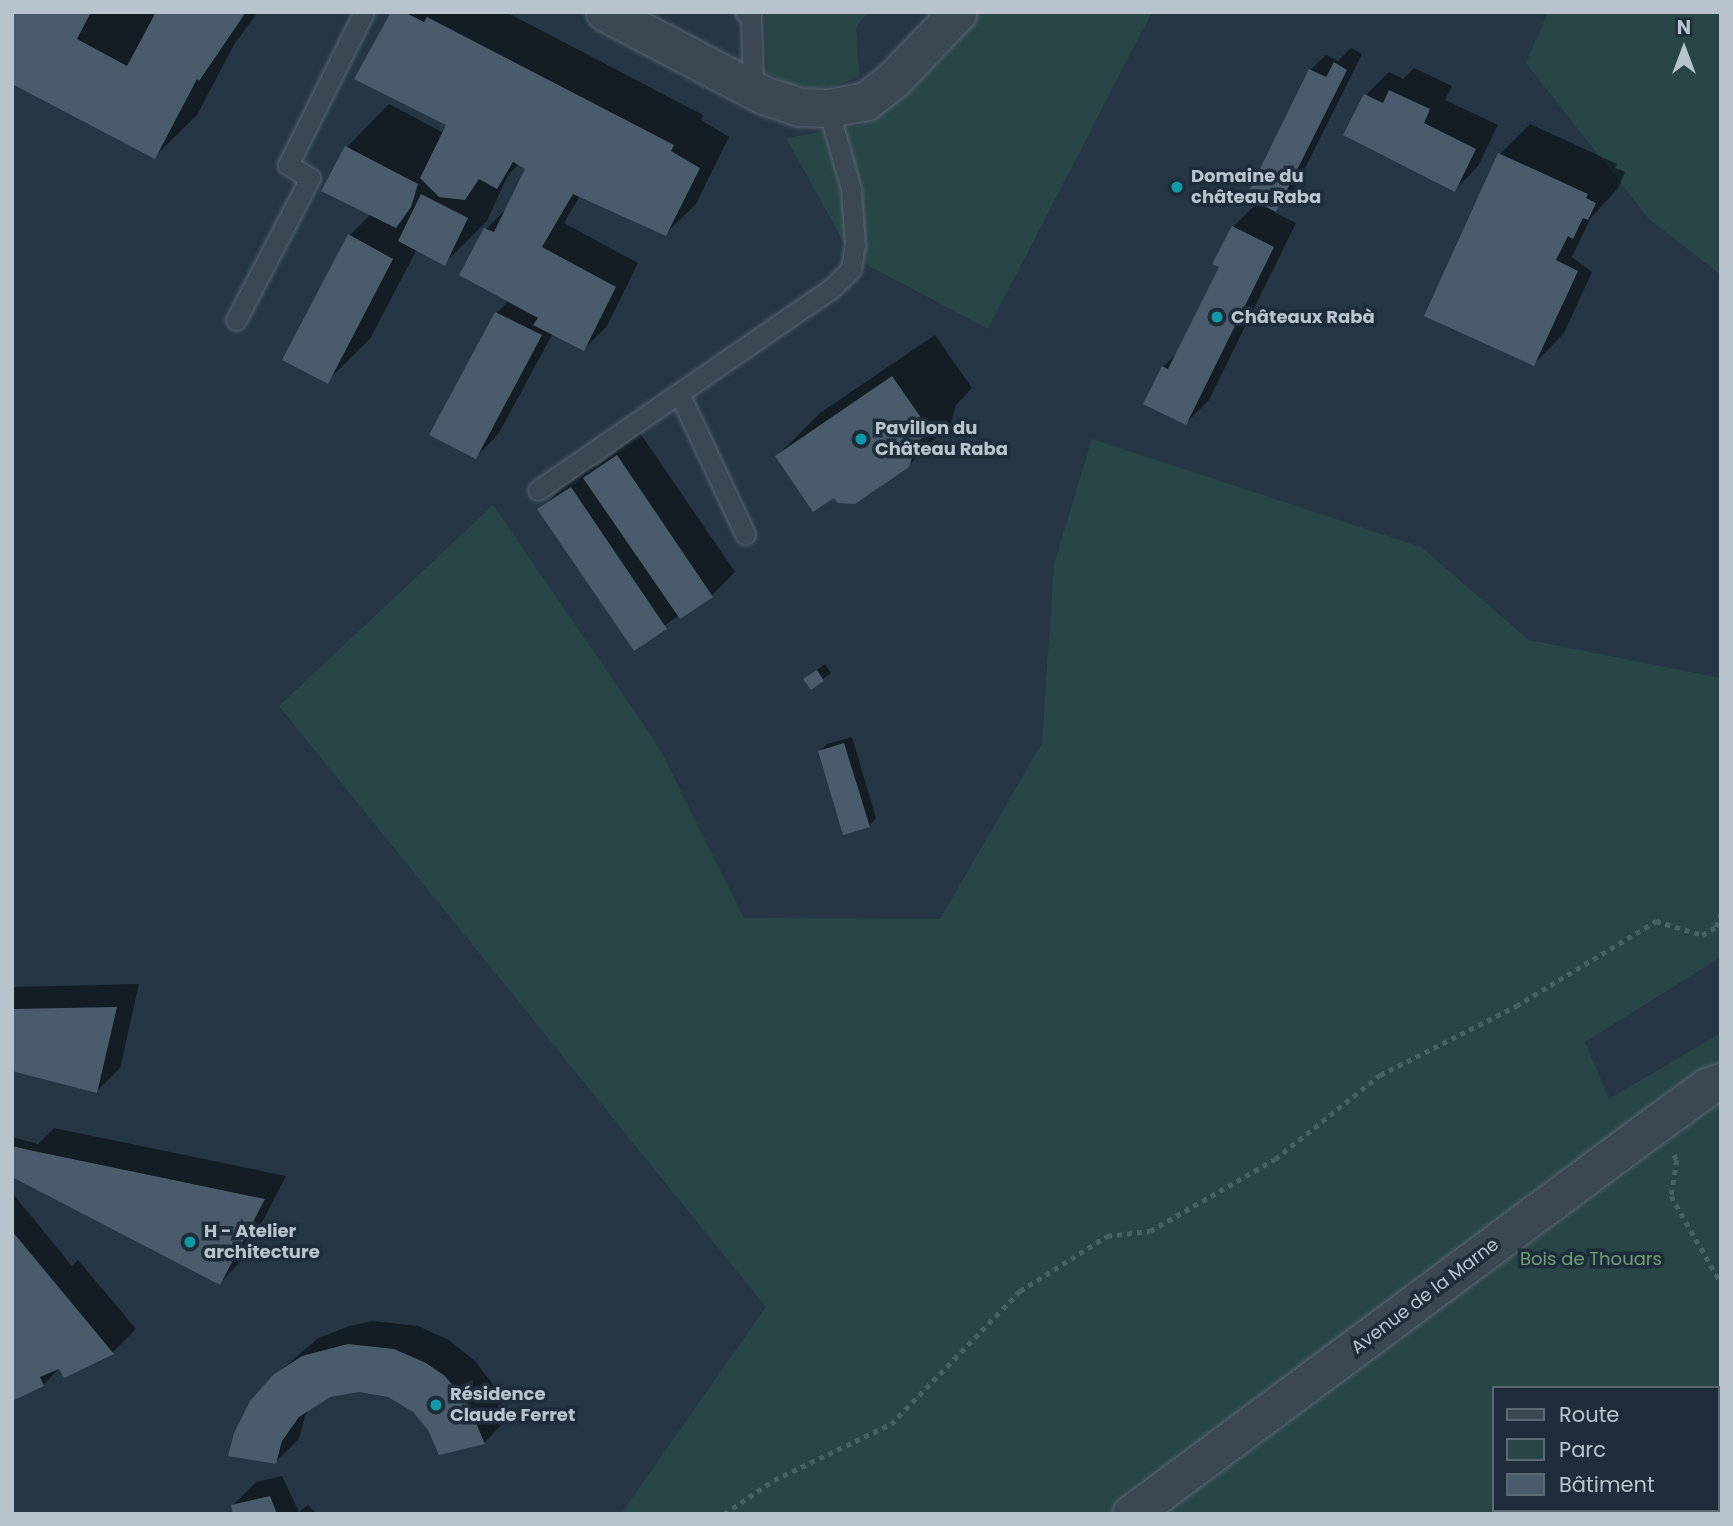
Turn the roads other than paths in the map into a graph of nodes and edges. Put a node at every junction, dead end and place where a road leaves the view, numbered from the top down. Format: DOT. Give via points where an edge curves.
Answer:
graph roads {
  1 [pos="365,12"];
  2 [pos="605,12"];
  3 [pos="745,12"];
  4 [pos="958,12"];
  5 [pos="753,89"];
  6 [pos="828,108"];
  7 [pos="236,320"];
  8 [pos="679,393"];
  9 [pos="538,490"];
  10 [pos="745,534"];
  11 [pos="1721,1082"];
  12 [pos="1131,1514"];
  1 -- 7 [label="lane" via="289,165 310,178"];
  2 -- 5 [label="street"];
  3 -- 5 [label="lane" via="751,16"];
  4 -- 6 [label="street" via="866,101"];
  5 -- 6 [label="street" via="801,107"];
  6 -- 8 [label="lane" via="851,189 855,245 851,269 832,288"];
  8 -- 9 [label="lane"];
  8 -- 10 [label="lane"];
  11 -- 12 [label="street, Avenue de la Marne" via="1656,1124"];
}
